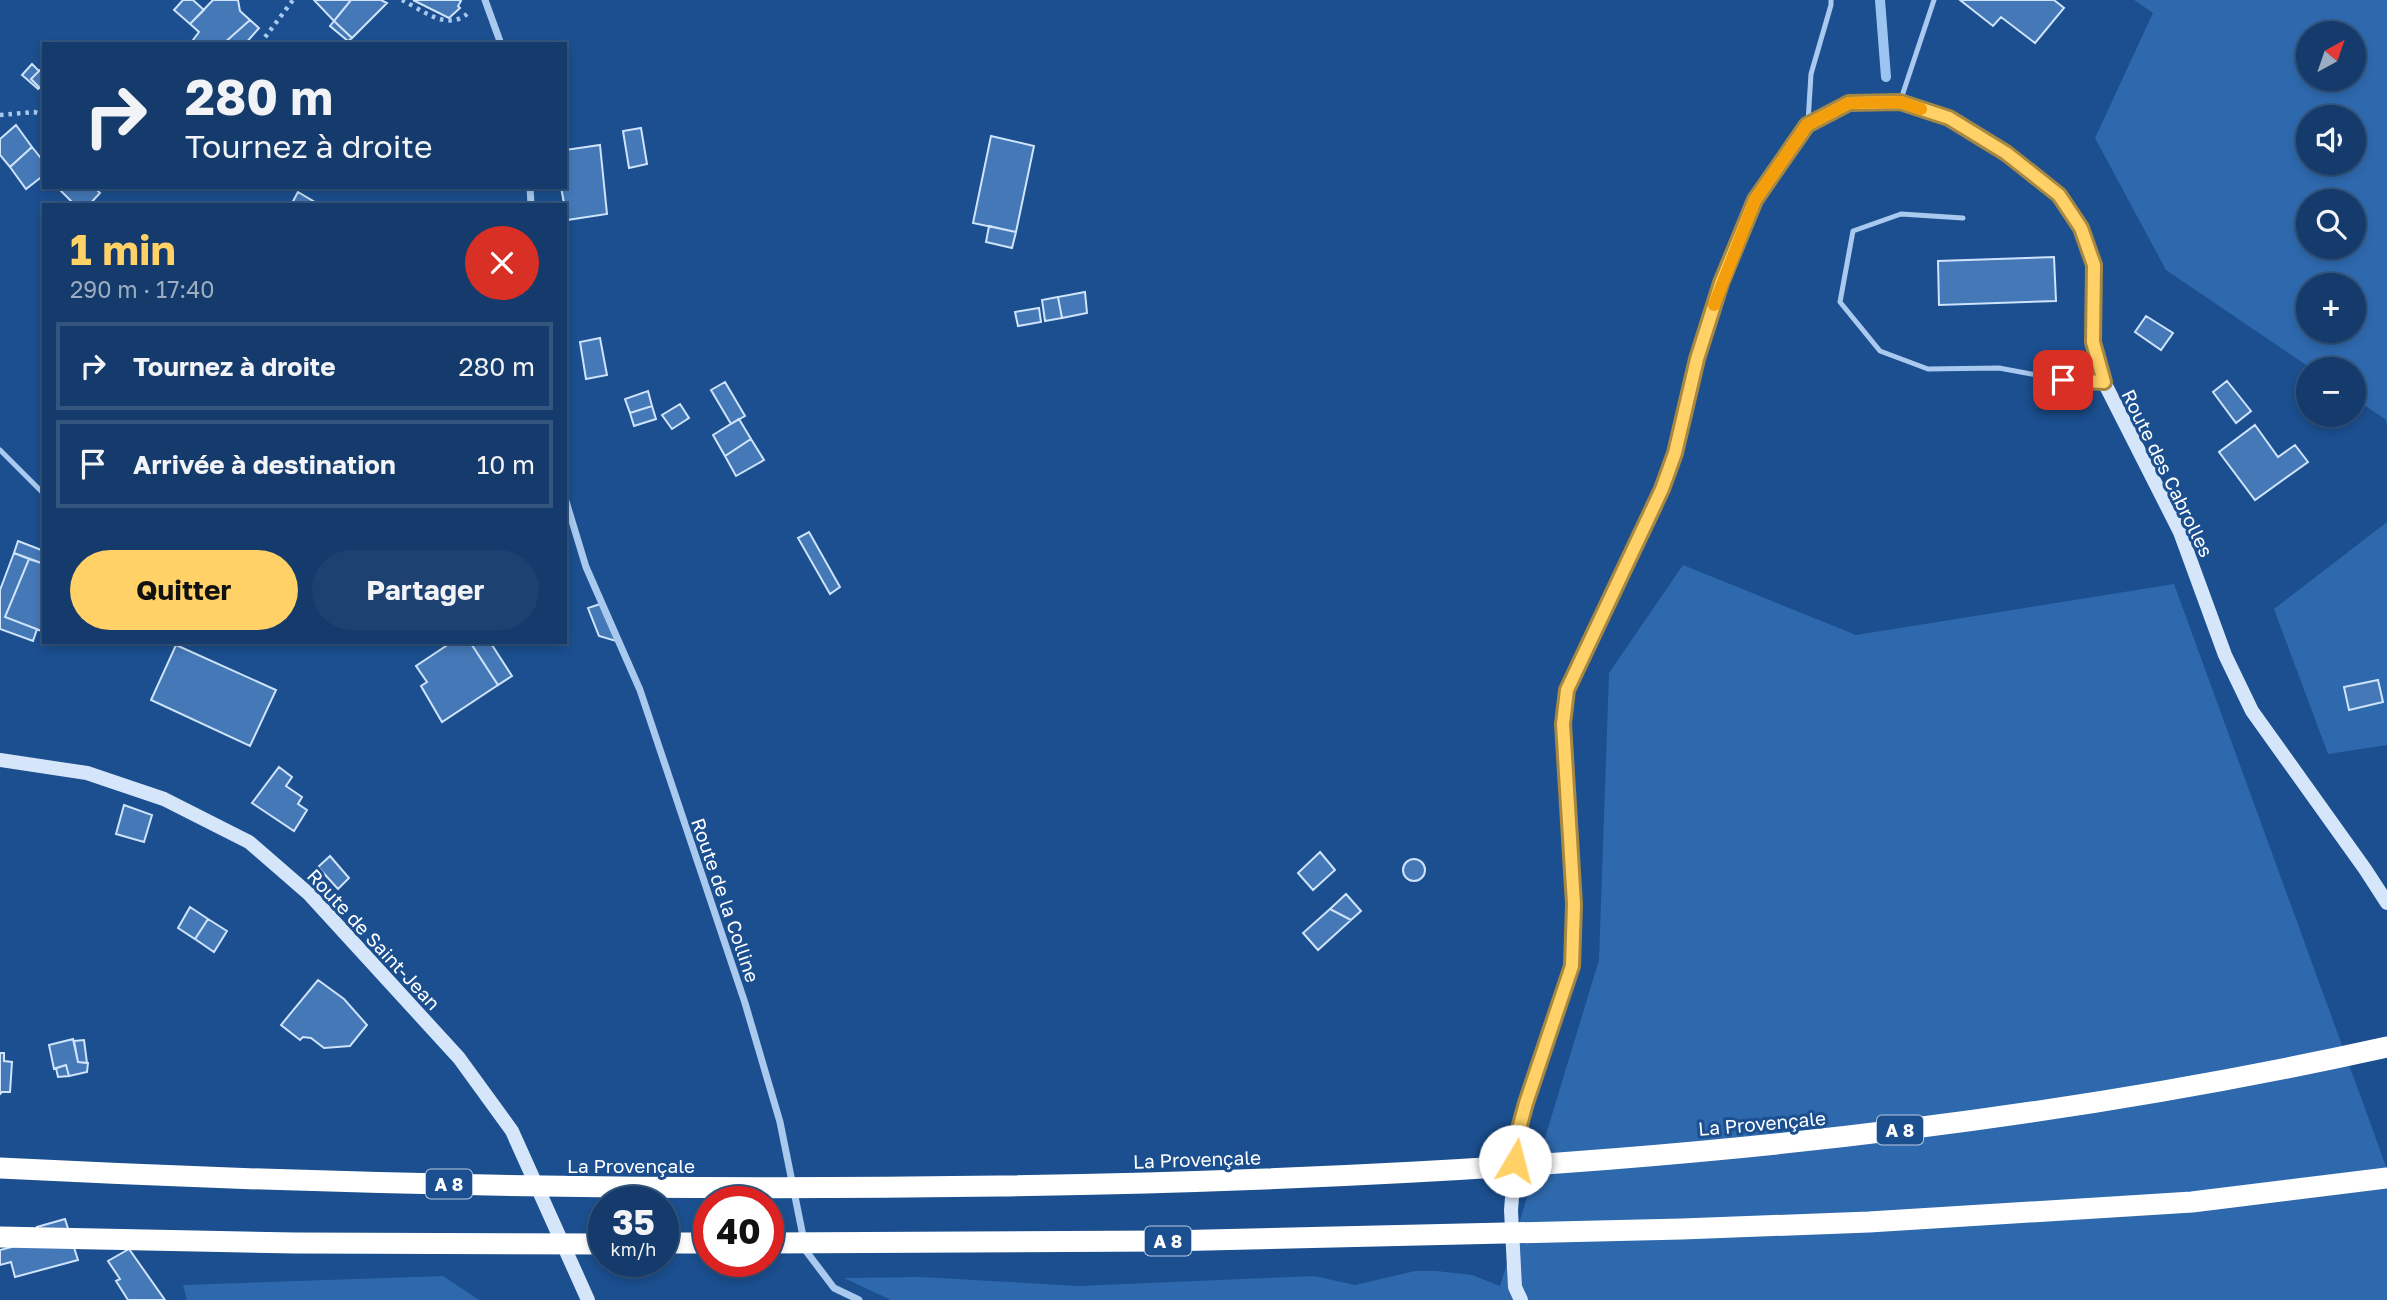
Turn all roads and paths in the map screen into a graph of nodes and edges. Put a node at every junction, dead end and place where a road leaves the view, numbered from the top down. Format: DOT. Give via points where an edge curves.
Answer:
graph roads {
  1 [pos="293,0"];
  2 [pos="402,0"];
  3 [pos="485,0"];
  4 [pos="1830,0"];
  5 [pos="1934,0"];
  6 [pos="476,7"];
  7 [pos="262,42"];
  8 [pos="500,42"];
  9 [pos="1900,102"];
  10 [pos="42,114"];
  11 [pos="0,115"];
  12 [pos="1807,125"];
  13 [pos="1963,218"];
  14 [pos="2104,382"];
  15 [pos="0,450"];
  16 [pos="42,492"];
  17 [pos="567,505"];
  18 [pos="0,760"];
  19 [pos="2387,903"];
  20 [pos="2387,1047"];
  21 [pos="0,1168"];
  22 [pos="2387,1178"];
  23 [pos="0,1237"];
  24 [pos="784,1243"];
  25 [pos="588,1244"];
  26 [pos="588,1300"];
  27 [pos="859,1300"];
  28 [pos="1521,1300"];
  1 -- 7 [label="path"];
  2 -- 6 [label="path" via="444,21 459,21"];
  3 -- 8 [label="street"];
  4 -- 12 [label="lane" via="1811,74"];
  5 -- 9 [label="lane"];
  9 -- 12 [label="street, Route des Cabrolles" via="1849,103"];
  9 -- 14 [label="street, Route des Cabrolles" via="1949,118 2006,153 2059,195 2081,228 2094,265 2093,342"];
  10 -- 11 [label="path"];
  12 -- 28 [label="street, Route des Cabrolles" via="1755,200 1721,283 1663,486 1567,690 1563,724 1574,904 1572,966 1517,1136 1511,1210 1515,1287"];
  13 -- 14 [label="lane" via="1901,214 1853,232 1840,302 1880,351 1928,369 1999,368"];
  14 -- 19 [label="street, Route des Cabrolles" via="2179,532 2225,655 2252,711"];
  15 -- 16 [label="lane"];
  17 -- 27 [label="street, Route de la Colline" via="586,567 640,690 745,1003 780,1122 806,1251 834,1288"];
  18 -- 26 [label="street, Route de Saint-Jean" via="87,773 163,799 248,842 309,894 459,1058 512,1131"];
  20 -- 21 [label="highway, La Provençale / A 8" via="2207,1085 1836,1139 1407,1173 1162,1184 566,1188"];
  22 -- 24 [label="highway, A 8" via="2192,1202 1735,1227 1165,1241"];
  23 -- 25 [label="highway"];
}
